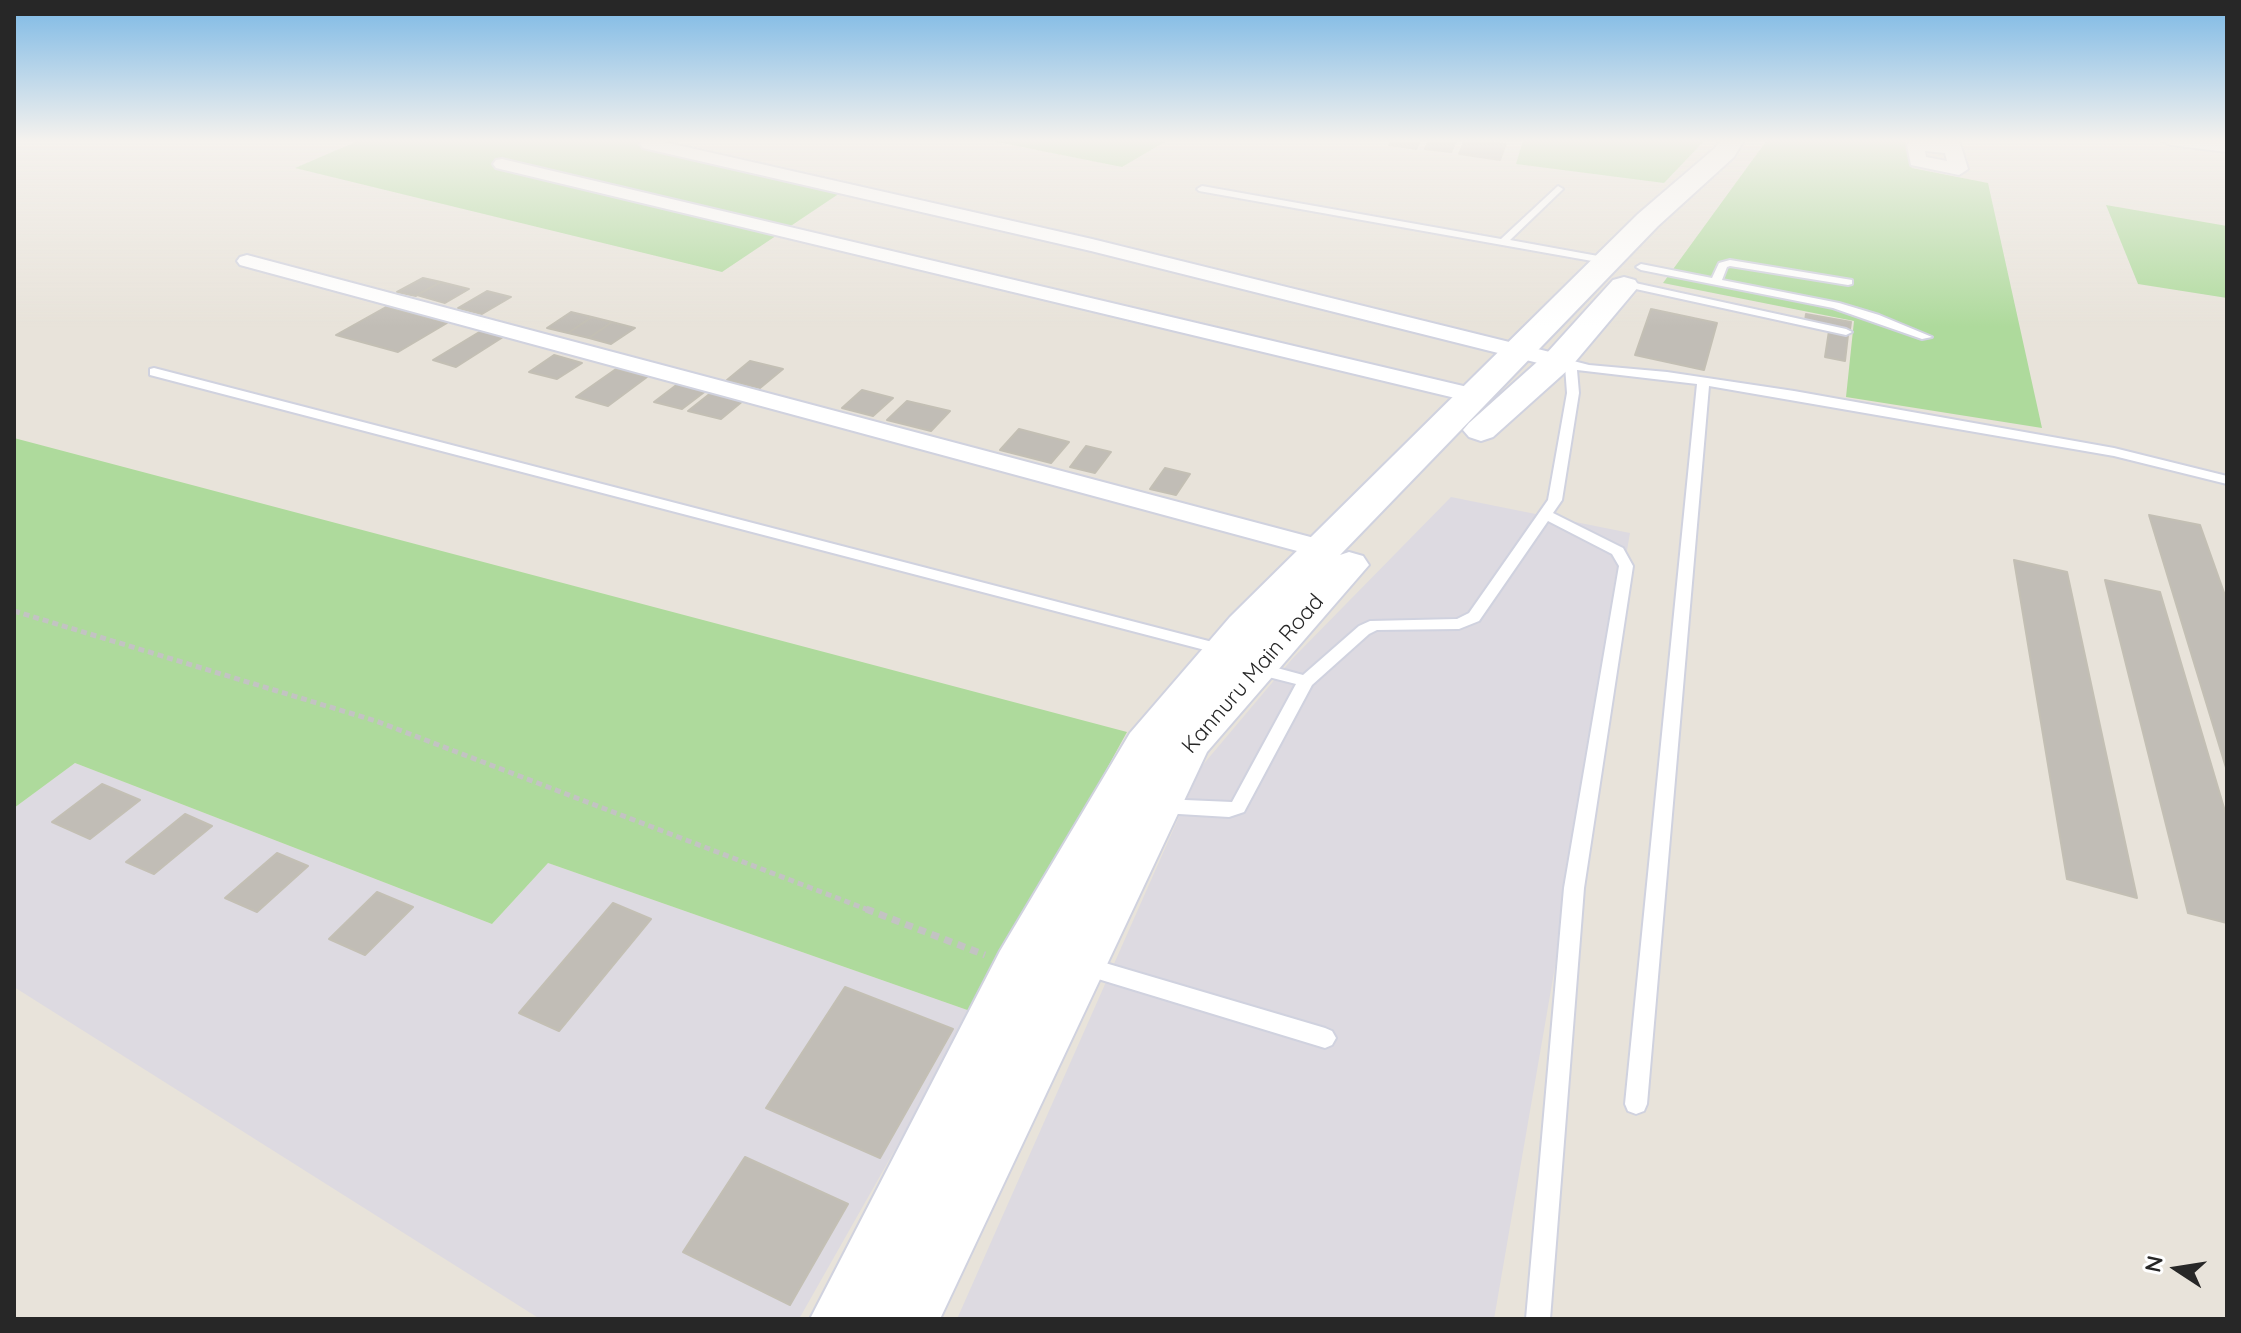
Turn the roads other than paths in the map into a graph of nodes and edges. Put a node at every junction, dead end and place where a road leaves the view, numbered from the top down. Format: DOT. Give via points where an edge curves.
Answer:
graph roads {
  1 [pos="662,202"];
  2 [pos="904,202"];
  3 [pos="1277,202"];
  4 [pos="1544,202"];
  5 [pos="1668,202"];
  6 [pos="1702,202"];
  7 [pos="1503,242"];
  8 [pos="247,261"];
  9 [pos="1625,271"];
  10 [pos="1716,281"];
  11 [pos="1848,282"];
  12 [pos="1846,332"];
  13 [pos="1926,337"];
  14 [pos="1550,359"];
  15 [pos="154,372"];
  16 [pos="1703,382"];
  17 [pos="1476,396"];
  18 [pos="2227,480"];
  19 [pos="1547,515"];
  20 [pos="1323,549"];
  21 [pos="1240,659"];
  22 [pos="1306,681"];
  23 [pos="1157,805"];
  24 [pos="1079,964"];
  25 [pos="1325,1038"];
  26 [pos="1636,1104"];
  27 [pos="844,1319"];
  28 [pos="904,1319"];
  29 [pos="1538,1319"];
  1 -- 17 [label="street"];
  2 -- 14 [label="street"];
  3 -- 7 [label="lane"];
  4 -- 7 [label="lane"];
  5 -- 9 [label="main road" via="1648,220"];
  6 -- 9 [label="main road, Kannuru Main Road"];
  7 -- 9 [label="lane"];
  8 -- 20 [label="street"];
  9 -- 10 [label="lane"];
  9 -- 12 [label="lane"];
  9 -- 14 [label="main road, Kannuru Main Road"];
  10 -- 11 [label="lane" via="1723,265 1730,263"];
  10 -- 13 [label="lane" via="1835,305"];
  14 -- 16 [label="lane" via="1589,369"];
  14 -- 17 [label="main road"];
  14 -- 19 [label="lane" via="1573,393 1555,500"];
  14 -- 21 [label="main road, Kannuru Main Road"];
  15 -- 21 [label="lane"];
  16 -- 18 [label="lane" via="2114,452"];
  16 -- 26 [label="lane"];
  17 -- 20 [label="main road"];
  19 -- 22 [label="lane" via="1468,622 1375,625"];
  19 -- 29 [label="lane" via="1618,551 1626,566 1574,888"];
  20 -- 21 [label="main road"];
  21 -- 22 [label="lane"];
  21 -- 23 [label="main road, Kannuru Main Road" via="1188,742"];
  21 -- 27 [label="main road" via="1147,745 1020,968"];
  22 -- 23 [label="lane" via="1238,807"];
  23 -- 24 [label="main road, Kannuru Main Road"];
  24 -- 25 [label="lane"];
  24 -- 28 [label="main road, Kannuru Main Road"];
}
